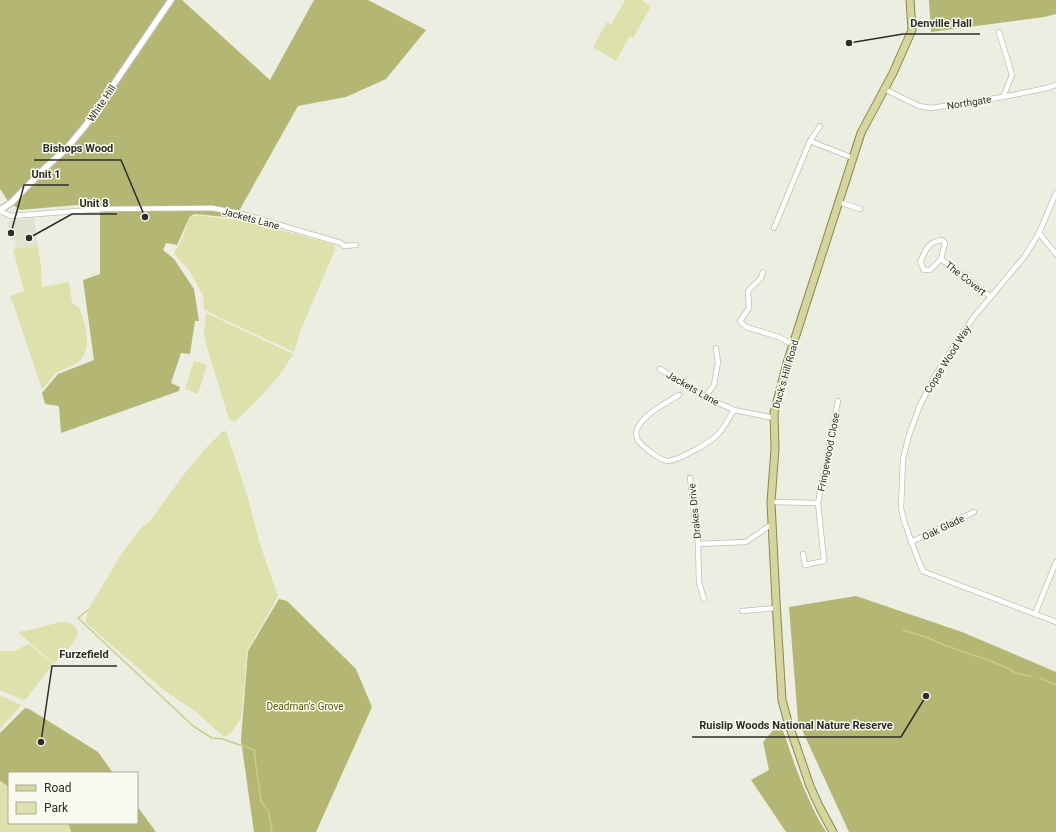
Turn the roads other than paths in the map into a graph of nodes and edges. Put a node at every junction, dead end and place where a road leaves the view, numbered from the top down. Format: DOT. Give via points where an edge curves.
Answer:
graph roads {
  1 [pos="171,0"];
  2 [pos="910,0"];
  3 [pos="998,32"];
  4 [pos="1056,85"];
  5 [pos="884,89"];
  6 [pos="1004,97"];
  7 [pos="820,126"];
  8 [pos="810,141"];
  9 [pos="853,158"];
  10 [pos="1056,193"];
  11 [pos="839,202"];
  12 [pos="860,209"];
  13 [pos="0,211"];
  14 [pos="774,228"];
  15 [pos="1039,233"];
  16 [pos="356,245"];
  17 [pos="1056,254"];
  18 [pos="940,259"];
  19 [pos="763,272"];
  20 [pos="991,297"];
  21 [pos="793,344"];
  22 [pos="716,348"];
  23 [pos="660,369"];
  24 [pos="679,395"];
  25 [pos="705,397"];
  26 [pos="838,401"];
  27 [pos="734,410"];
  28 [pos="774,418"];
  29 [pos="690,478"];
  30 [pos="771,502"];
  31 [pos="818,503"];
  32 [pos="974,512"];
  33 [pos="772,524"];
  34 [pos="911,542"];
  35 [pos="698,544"];
  36 [pos="804,554"];
  37 [pos="1056,562"];
  38 [pos="704,599"];
  39 [pos="776,608"];
  40 [pos="742,611"];
  41 [pos="1035,614"];
  42 [pos="1056,622"];
  43 [pos="833,832"];
  1 -- 13 [label="street, White Hill" via="86,125 66,149"];
  2 -- 5 [label="main road, Duck's Hill Road" via="912,30"];
  3 -- 6 [label="street" via="1012,75"];
  4 -- 6 [label="street, Northgate"];
  5 -- 6 [label="street, Northgate" via="919,106 931,108"];
  5 -- 9 [label="main road, Duck's Hill Road" via="861,133"];
  7 -- 8 [label="street"];
  8 -- 9 [label="street"];
  8 -- 14 [label="street"];
  9 -- 11 [label="main road, Duck's Hill Road"];
  10 -- 15 [label="street, Copse Wood Way"];
  11 -- 12 [label="street"];
  11 -- 21 [label="main road, Duck's Hill Road"];
  13 -- 16 [label="street, Jackets Lane" via="11,216 104,209 212,208 239,213 344,246"];
  15 -- 17 [label="street"];
  15 -- 20 [label="street, Copse Wood Way" via="1025,256"];
  18 -- 18 [label="street, The Covert" via="945,243 942,240 928,245 920,262 924,270 930,270"];
  18 -- 20 [label="street, The Covert"];
  19 -- 21 [label="street" via="762,278 748,291 749,308 740,320 746,327"];
  20 -- 34 [label="street, Copse Wood Way" via="970,323 935,376 920,405 909,435 903,459 901,508"];
  21 -- 28 [label="main road, Duck's Hill Road" via="786,363"];
  22 -- 25 [label="street" via="718,362 714,385"];
  23 -- 25 [label="street, Jackets Lane"];
  24 -- 27 [label="street" via="651,412 640,423 636,434 640,443 660,459 668,461 679,458 707,444 718,434"];
  25 -- 27 [label="street, Jackets Lane"];
  26 -- 31 [label="street, Fringewood Close"];
  27 -- 28 [label="street, Jackets Lane"];
  28 -- 30 [label="main road, Duck's Hill Road" via="775,449"];
  29 -- 35 [label="street, Drakes Drive"];
  30 -- 31 [label="street, Fringewood Close"];
  30 -- 33 [label="main road, Duck's Hill Road"];
  31 -- 36 [label="street, Fringewood Close" via="824,561 805,565"];
  32 -- 34 [label="street, Oak Glade"];
  33 -- 35 [label="street, Drakes Drive" via="746,542"];
  33 -- 39 [label="main road, Duck's Hill Road"];
  34 -- 41 [label="street, Copse Wood Way" via="923,571"];
  35 -- 38 [label="street, Drakes Drive" via="699,583"];
  37 -- 41 [label="street"];
  39 -- 40 [label="street"];
  39 -- 43 [label="main road, Duck's Hill Road" via="782,700 810,786"];
  41 -- 42 [label="street, Copse Wood Way"];
}
